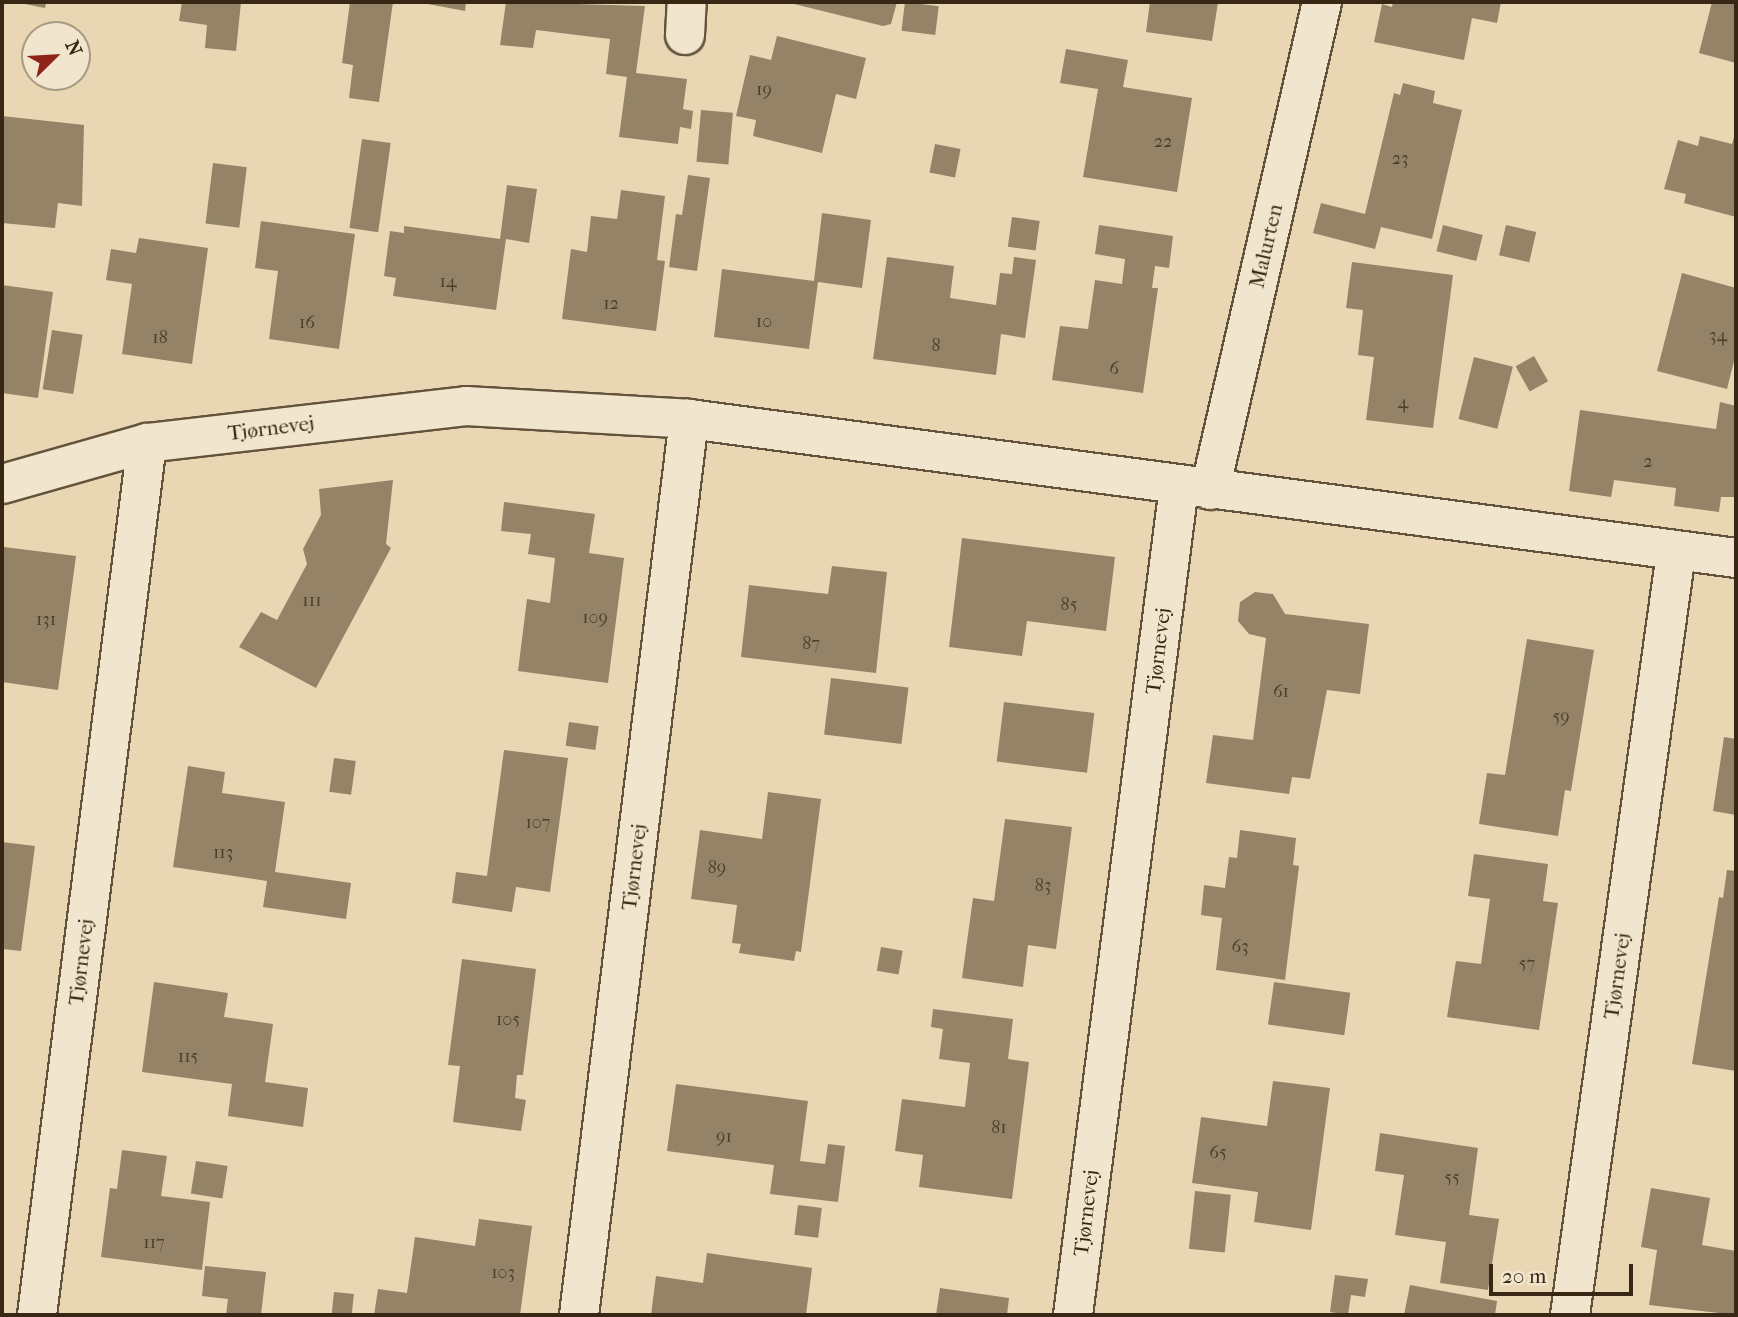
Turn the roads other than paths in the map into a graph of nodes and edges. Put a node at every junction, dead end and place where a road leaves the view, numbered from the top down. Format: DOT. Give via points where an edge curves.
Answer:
graph roads {
  1 [pos="1322,2"];
  2 [pos="689,419"];
  3 [pos="147,443"];
  4 [pos="2,484"];
  5 [pos="1194,488"];
  6 [pos="1676,553"];
  7 [pos="1736,558"];
  8 [pos="37,1315"];
  9 [pos="579,1315"];
  10 [pos="1073,1315"];
  11 [pos="1570,1315"];
  1 -- 5 [label="street, Malurten"];
  2 -- 3 [label="street, Tjørnevej" via="466,406"];
  2 -- 5 [label="street, Tjørnevej"];
  2 -- 9 [label="street, Tjørnevej"];
  3 -- 4 [label="street, Tjørnevej"];
  3 -- 8 [label="street, Tjørnevej"];
  5 -- 6 [label="street, Tjørnevej"];
  5 -- 10 [label="street, Tjørnevej"];
  6 -- 7 [label="street, Tjørnevej"];
  6 -- 11 [label="street, Tjørnevej"];
}
